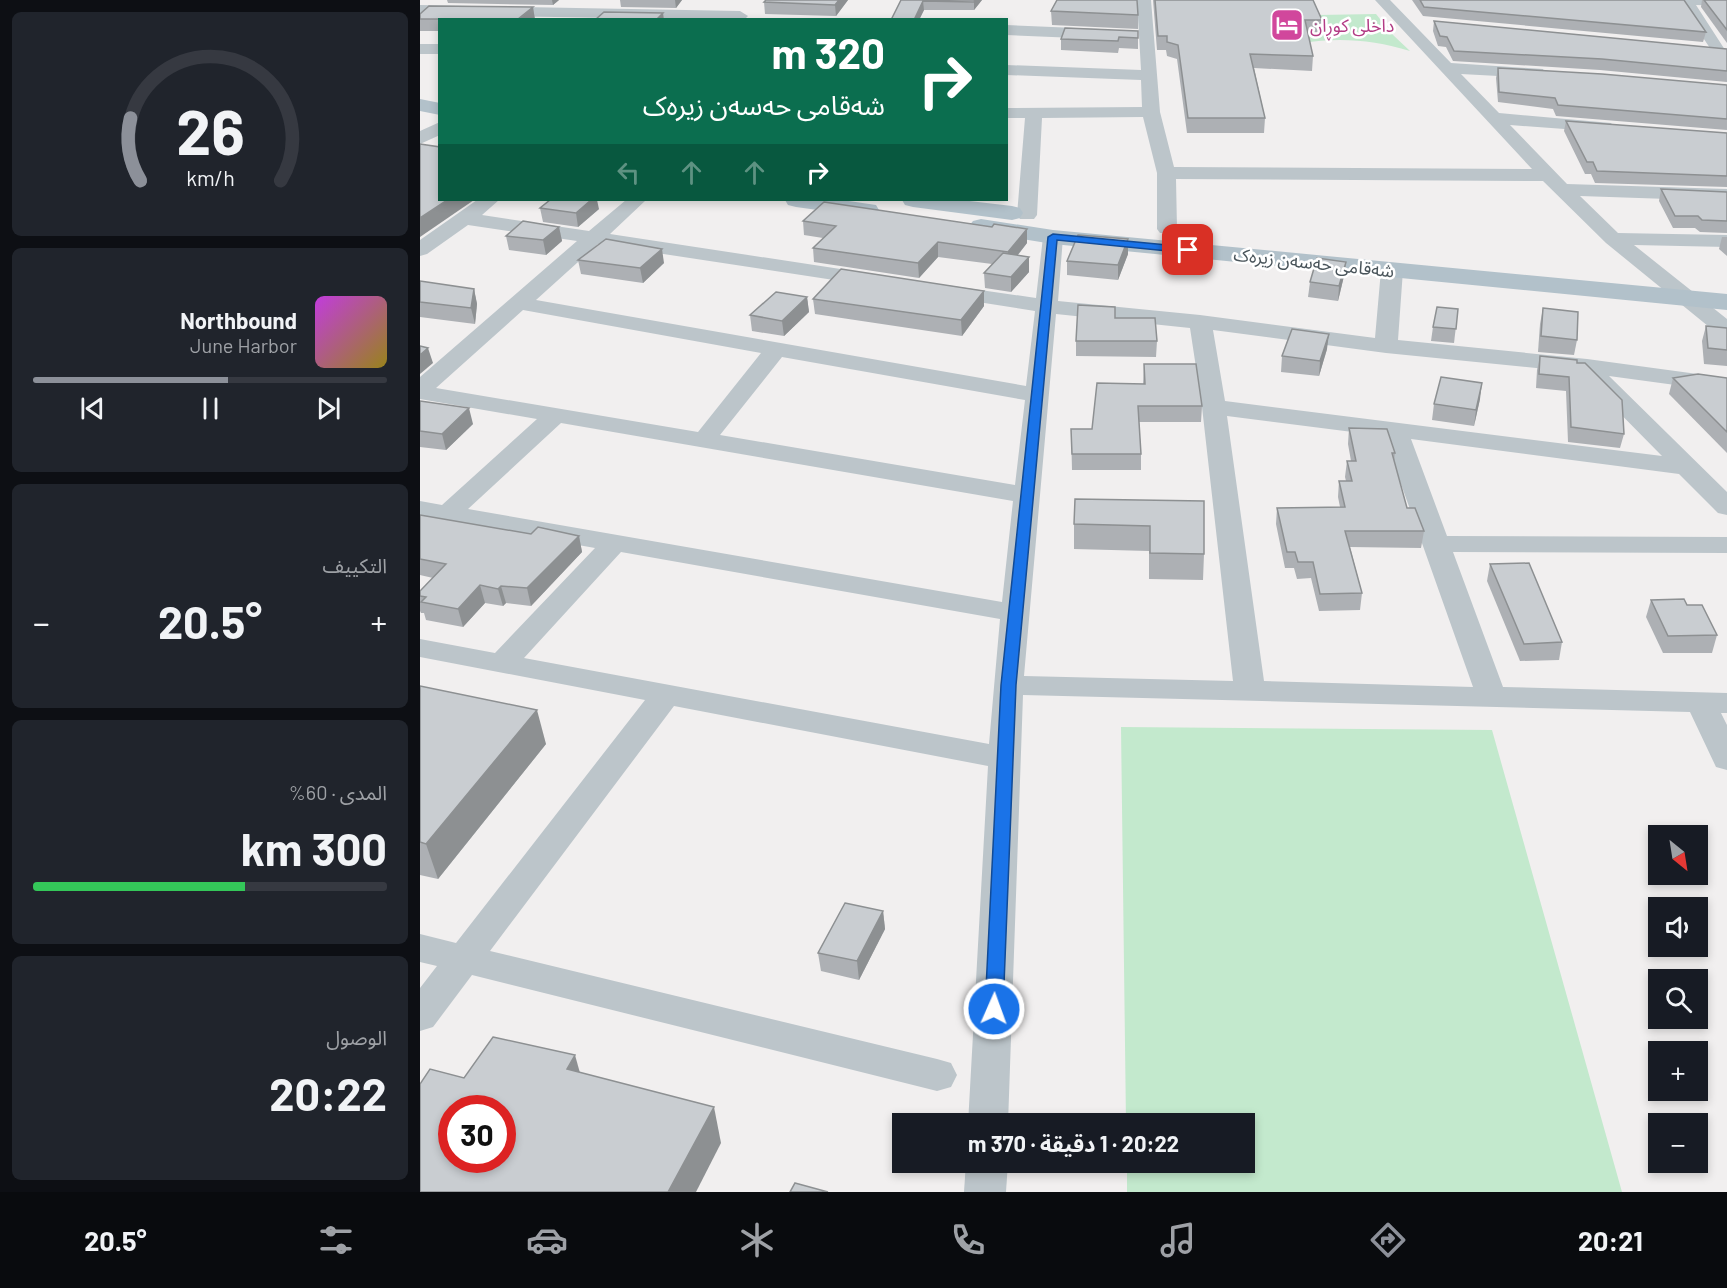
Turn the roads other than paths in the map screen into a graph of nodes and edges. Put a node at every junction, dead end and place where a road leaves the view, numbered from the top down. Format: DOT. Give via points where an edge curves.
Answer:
graph roads {
  1 [pos="615,0"];
  2 [pos="1144,0"];
  3 [pos="1382,0"];
  4 [pos="1653,0"];
  5 [pos="1686,0"];
  6 [pos="1727,1"];
  7 [pos="420,10"];
  8 [pos="606,13"];
  9 [pos="744,16"];
  10 [pos="1401,21"];
  11 [pos="1424,23"];
  12 [pos="1008,30"];
  13 [pos="1113,35"];
  14 [pos="420,49"];
  15 [pos="438,49"];
  16 [pos="1697,49"];
  17 [pos="1723,52"];
  18 [pos="1446,68"];
  19 [pos="1008,69"];
  20 [pos="1553,74"];
  21 [pos="1150,75"];
  22 [pos="420,105"];
  23 [pos="438,109"];
  24 [pos="1034,112"];
  25 [pos="1150,112"];
  26 [pos="1008,113"];
  27 [pos="1494,118"];
  28 [pos="420,122"];
  29 [pos="438,126"];
  30 [pos="438,128"];
  31 [pos="1622,128"];
  32 [pos="420,139"];
  33 [pos="1166,173"];
  34 [pos="1555,182"];
  35 [pos="1727,195"];
  36 [pos="488,201"];
  37 [pos="636,201"];
  38 [pos="808,201"];
  39 [pos="901,209"];
  40 [pos="1027,215"];
  41 [pos="464,218"];
  42 [pos="1167,229"];
  43 [pos="595,237"];
  44 [pos="1053,237"];
  45 [pos="1613,239"];
  46 [pos="1727,241"];
  47 [pos="420,250"];
  48 [pos="1392,270"];
  49 [pos="1660,277"];
  50 [pos="896,284"];
  51 [pos="1727,284"];
  52 [pos="930,289"];
  53 [pos="1684,298"];
  54 [pos="1727,302"];
  55 [pos="518,303"];
  56 [pos="1046,306"];
  57 [pos="1200,322"];
  58 [pos="1727,330"];
  59 [pos="1386,346"];
  60 [pos="775,350"];
  61 [pos="1587,366"];
  62 [pos="1727,385"];
  63 [pos="420,390"];
  64 [pos="1037,395"];
  65 [pos="1214,407"];
  66 [pos="556,415"];
  67 [pos="1395,431"];
  68 [pos="704,440"];
  69 [pos="1687,467"];
  70 [pos="1027,495"];
  71 [pos="1727,507"];
  72 [pos="420,509"];
  73 [pos="448,514"];
  74 [pos="615,543"];
  75 [pos="1436,544"];
  76 [pos="1727,546"];
  77 [pos="1016,613"];
  78 [pos="420,648"];
  79 [pos="502,663"];
  80 [pos="1008,685"];
  81 [pos="1250,692"];
  82 [pos="668,693"];
  83 [pos="1492,698"];
  84 [pos="1714,703"];
  85 [pos="1005,758"];
  86 [pos="1727,759"];
  87 [pos="420,948"];
  88 [pos="465,959"];
  89 [pos="420,1016"];
  90 [pos="937,1075"];
  91 [pos="989,1113"];
  92 [pos="986,1173"];
  93 [pos="985,1192"];
  1 -- 8 [label="street"];
  2 -- 21 [label="street" via="1142,36"];
  3 -- 10 [label="street"];
  4 -- 5 [label="street"];
  5 -- 6 [label="street"];
  5 -- 17 [label="street"];
  7 -- 8 [label="street"];
  8 -- 9 [label="street"];
  10 -- 11 [label="street"];
  10 -- 18 [label="street"];
  12 -- 13 [label="street"];
  14 -- 15 [label="street"];
  16 -- 17 [label="street"];
  18 -- 20 [label="street"];
  18 -- 27 [label="street"];
  19 -- 21 [label="street"];
  21 -- 25 [label="street"];
  22 -- 23 [label="main road"];
  24 -- 25 [label="street"];
  24 -- 26 [label="street"];
  24 -- 40 [label="street"];
  25 -- 33 [label="street"];
  27 -- 31 [label="street"];
  27 -- 34 [label="street"];
  28 -- 29 [label="main road"];
  30 -- 32 [label="street"];
  33 -- 34 [label="street"];
  33 -- 42 [label="street"];
  34 -- 35 [label="street"];
  34 -- 45 [label="street"];
  36 -- 41 [label="street"];
  37 -- 43 [label="street"];
  38 -- 39 [label="main road, شەقامی حەسەن زیرەک"];
  39 -- 40 [label="main road, شەقامی حەسەن زیرەک"];
  39 -- 44 [label="main road, شەقامی حەسەن زیرەک"];
  40 -- 42 [label="main road, شەقامی حەسەن زیرەک"];
  41 -- 43 [label="street"];
  41 -- 47 [label="street"];
  42 -- 49 [label="main road, شەقامی حەسەن زیرەک"];
  43 -- 50 [label="street"];
  43 -- 55 [label="street"];
  44 -- 48 [label="main road, شەقامی حەسەن زیرەک"];
  44 -- 56 [label="street"];
  45 -- 46 [label="street"];
  45 -- 49 [label="street"];
  48 -- 53 [label="main road, شەقامی حەسەن زیرەک"];
  48 -- 59 [label="street"];
  49 -- 51 [label="main road, شەقامی حەسەن زیرەک"];
  49 -- 53 [label="street"];
  52 -- 56 [label="street"];
  53 -- 54 [label="main road, شەقامی حەسەن زیرەک"];
  53 -- 58 [label="street"];
  55 -- 60 [label="street"];
  55 -- 63 [label="street"];
  56 -- 57 [label="street"];
  56 -- 64 [label="street"];
  57 -- 59 [label="street"];
  57 -- 65 [label="street"];
  59 -- 61 [label="street"];
  60 -- 64 [label="street"];
  60 -- 68 [label="street"];
  61 -- 62 [label="street"];
  61 -- 69 [label="street"];
  63 -- 66 [label="street"];
  64 -- 70 [label="street"];
  65 -- 67 [label="street"];
  65 -- 81 [label="street"];
  66 -- 68 [label="street"];
  66 -- 73 [label="street"];
  67 -- 69 [label="street"];
  67 -- 75 [label="street"];
  68 -- 70 [label="street"];
  69 -- 71 [label="street"];
  70 -- 77 [label="street"];
  72 -- 73 [label="street"];
  73 -- 74 [label="street"];
  74 -- 77 [label="street"];
  74 -- 79 [label="street"];
  75 -- 76 [label="street"];
  75 -- 83 [label="street"];
  77 -- 80 [label="street"];
  78 -- 79 [label="street"];
  79 -- 82 [label="street"];
  80 -- 81 [label="street"];
  80 -- 85 [label="street"];
  81 -- 83 [label="street"];
  82 -- 85 [label="street"];
  82 -- 88 [label="street"];
  83 -- 84 [label="street"];
  84 -- 86 [label="street"];
  85 -- 91 [label="street"];
  87 -- 88 [label="street"];
  88 -- 89 [label="street"];
  88 -- 90 [label="street"];
  92 -- 93 [label="street"];
}
